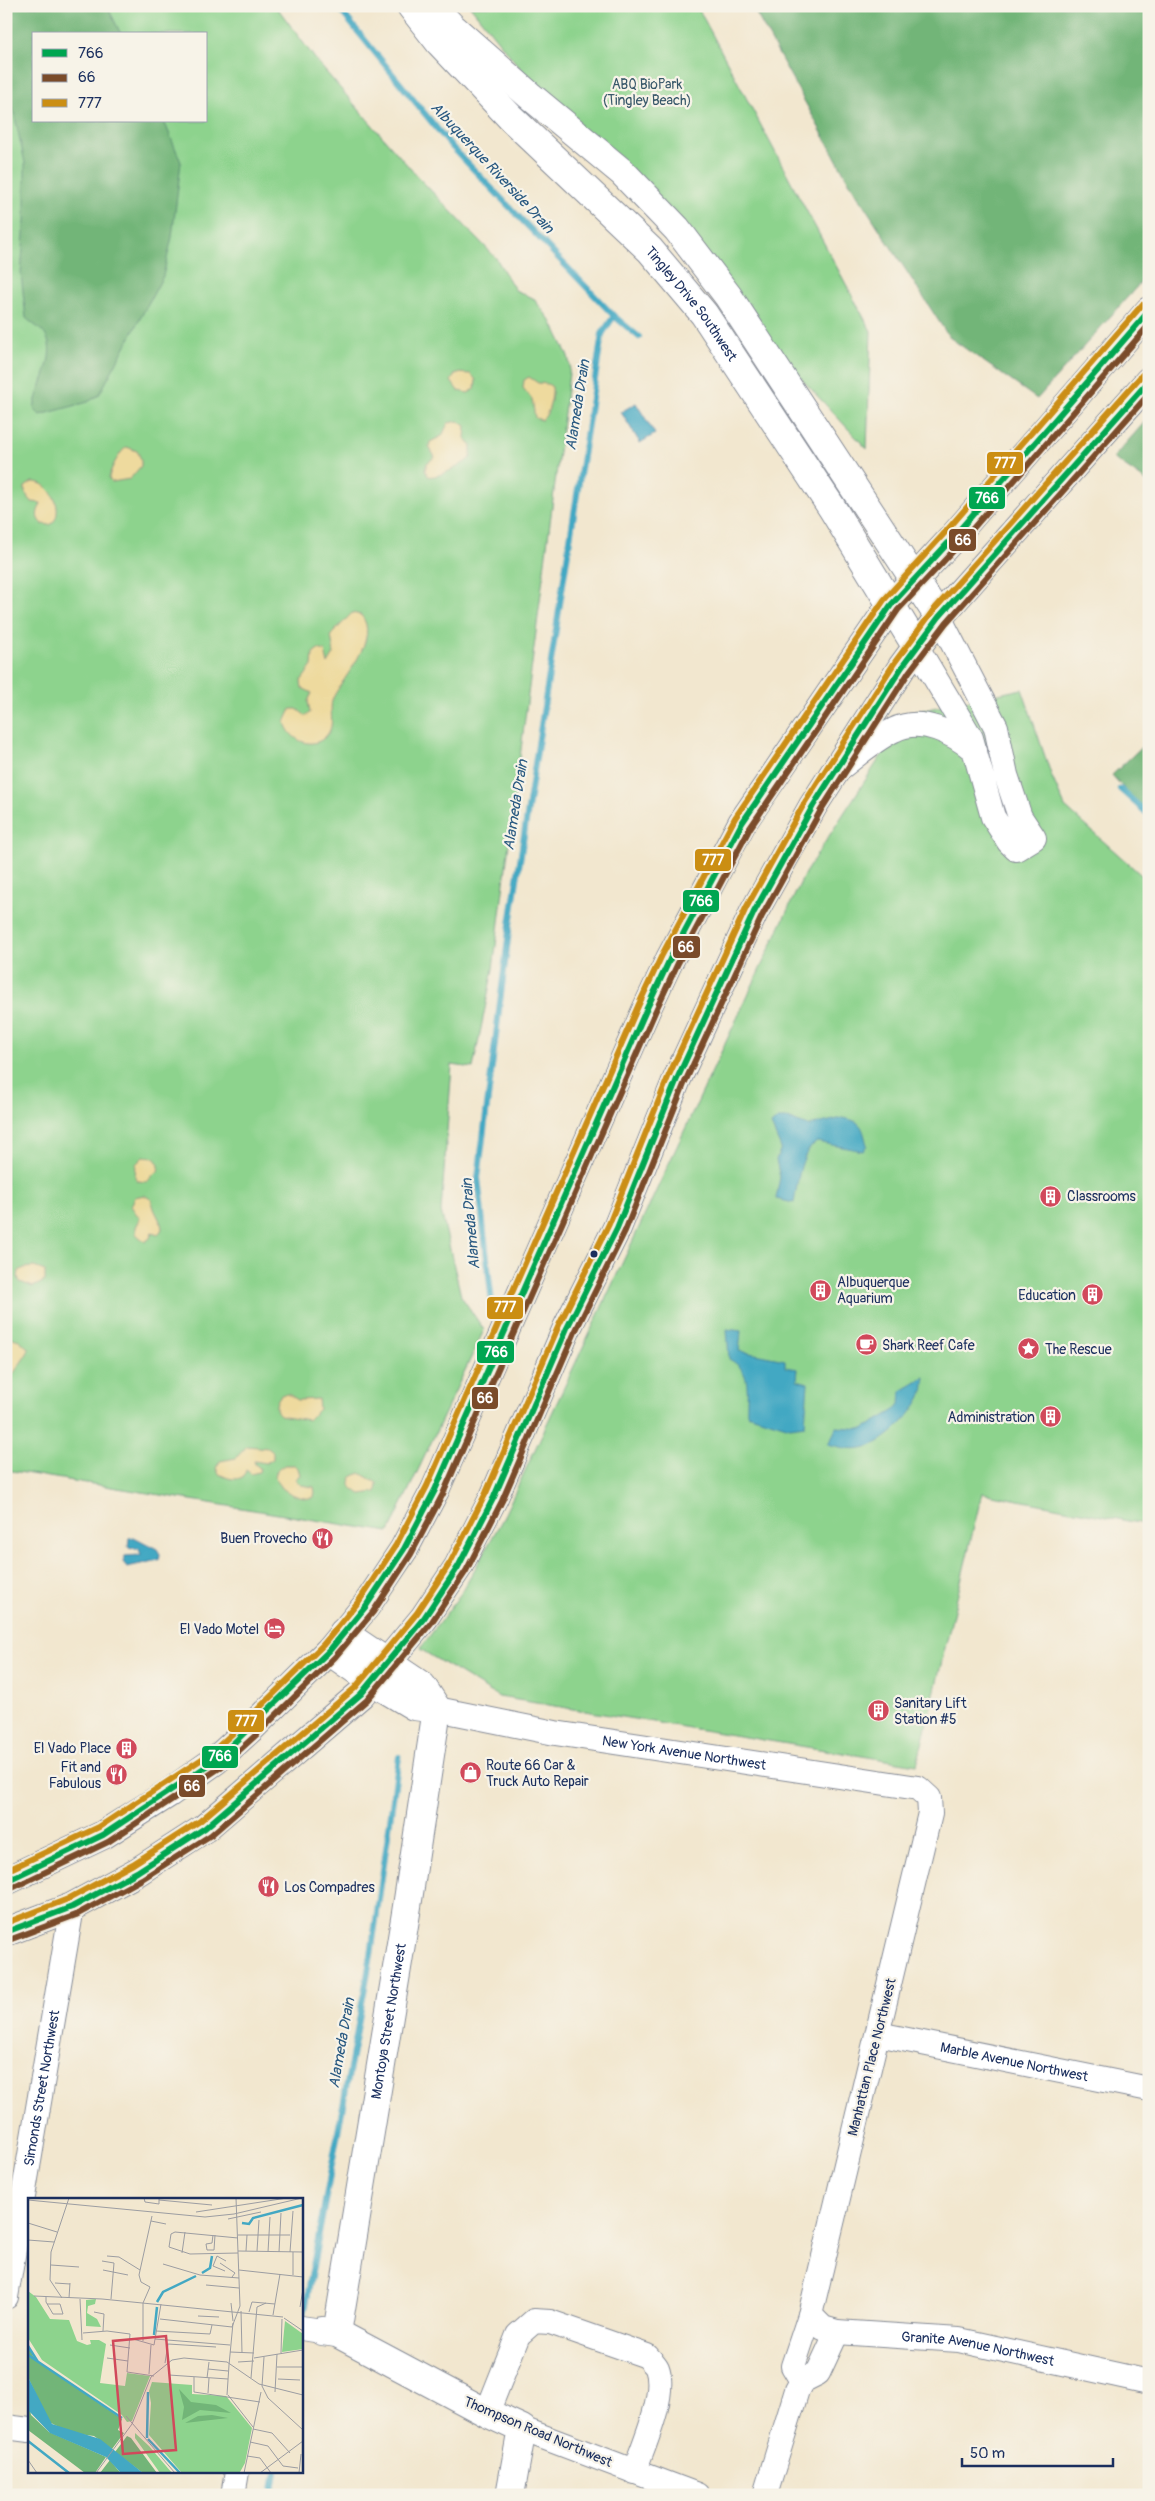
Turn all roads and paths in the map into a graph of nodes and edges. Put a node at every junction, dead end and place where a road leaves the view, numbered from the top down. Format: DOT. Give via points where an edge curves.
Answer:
graph roads {
  1 [pos="411,6"];
  2 [pos="432,6"];
  3 [pos="1149,311"];
  4 [pos="1149,381"];
  5 [pos="915,580"];
  6 [pos="891,606"];
  7 [pos="939,617"];
  8 [pos="916,646"];
  9 [pos="974,750"];
  10 [pos="837,770"];
  11 [pos="336,1642"];
  12 [pos="380,1672"];
  13 [pos="437,1709"];
  14 [pos="929,1798"];
  15 [pos="6,1881"];
  16 [pos="72,1907"];
  17 [pos="6,1932"];
  18 [pos="878,2034"];
  19 [pos="1149,2089"];
  20 [pos="6,2297"];
  21 [pos="810,2316"];
  22 [pos="320,2331"];
  23 [pos="837,2332"];
  24 [pos="802,2381"];
  25 [pos="1149,2382"];
  26 [pos="486,2413"];
  27 [pos="6,2426"];
  28 [pos="522,2429"];
  29 [pos="28,2430"];
  30 [pos="634,2472"];
  31 [pos="236,2474"];
  32 [pos="233,2495"];
  33 [pos="510,2495"];
  34 [pos="697,2495"];
  35 [pos="765,2495"];
  1 -- 6 [label="main road, Tingley Drive Southwest" via="440,43 511,118 650,250 704,314 832,508"];
  2 -- 5 [label="main road" via="515,83 623,173 677,229 728,296"];
  3 -- 5 [label="main road"];
  4 -- 7 [label="main road"];
  5 -- 6 [label="main road"];
  5 -- 7 [label="main road"];
  6 -- 8 [label="main road, Tingley Drive Southwest"];
  6 -- 11 [label="main road" via="742,822 647,1008 435,1490 404,1549 366,1606"];
  7 -- 8 [label="main road"];
  7 -- 9 [label="street" via="996,728 1006,775 1020,817 1034,838 1016,849 993,817"];
  8 -- 9 [label="street" via="972,738"];
  8 -- 10 [label="main road"];
  9 -- 10 [label="street" via="939,728 910,725 894,729"];
  10 -- 12 [label="main road" via="786,852 725,974 677,1079 617,1228 567,1328 494,1497 458,1567 412,1636"];
  11 -- 12 [label="main road"];
  11 -- 15 [label="main road" via="216,1760 103,1835"];
  12 -- 13 [label="main road" via="422,1686"];
  12 -- 16 [label="main road" via="300,1749 204,1828 137,1872"];
  13 -- 14 [label="street, New York Avenue Northwest" via="555,1733 918,1788"];
  13 -- 22 [label="main road, Montoya Street Northwest" via="406,1913"];
  14 -- 18 [label="street, Manhattan Place Northwest" via="930,1813"];
  16 -- 17 [label="main road"];
  16 -- 20 [label="street, Simonds Street Northwest"];
  18 -- 19 [label="street, Marble Avenue Northwest"];
  18 -- 21 [label="street, Manhattan Place Northwest"];
  21 -- 23 [label="street, Granite Avenue Northwest" via="823,2328"];
  21 -- 24 [label="street, Manhattan Place Northwest" via="793,2366"];
  22 -- 26 [label="main road, Thompson Road Northwest"];
  23 -- 24 [label="street" via="818,2373"];
  23 -- 25 [label="street, Granite Avenue Northwest" via="958,2340"];
  24 -- 35 [label="street"];
  26 -- 28 [label="main road, Thompson Road Northwest"];
  26 -- 30 [label="street" via="518,2335 534,2321 550,2322 647,2356 656,2366 660,2384 651,2426"];
  27 -- 29 [label="street"];
  28 -- 30 [label="street, Thompson Road Northwest"];
  28 -- 33 [label="main road"];
  30 -- 34 [label="street, Thompson Road Northwest"];
  31 -- 32 [label="street"];
}
